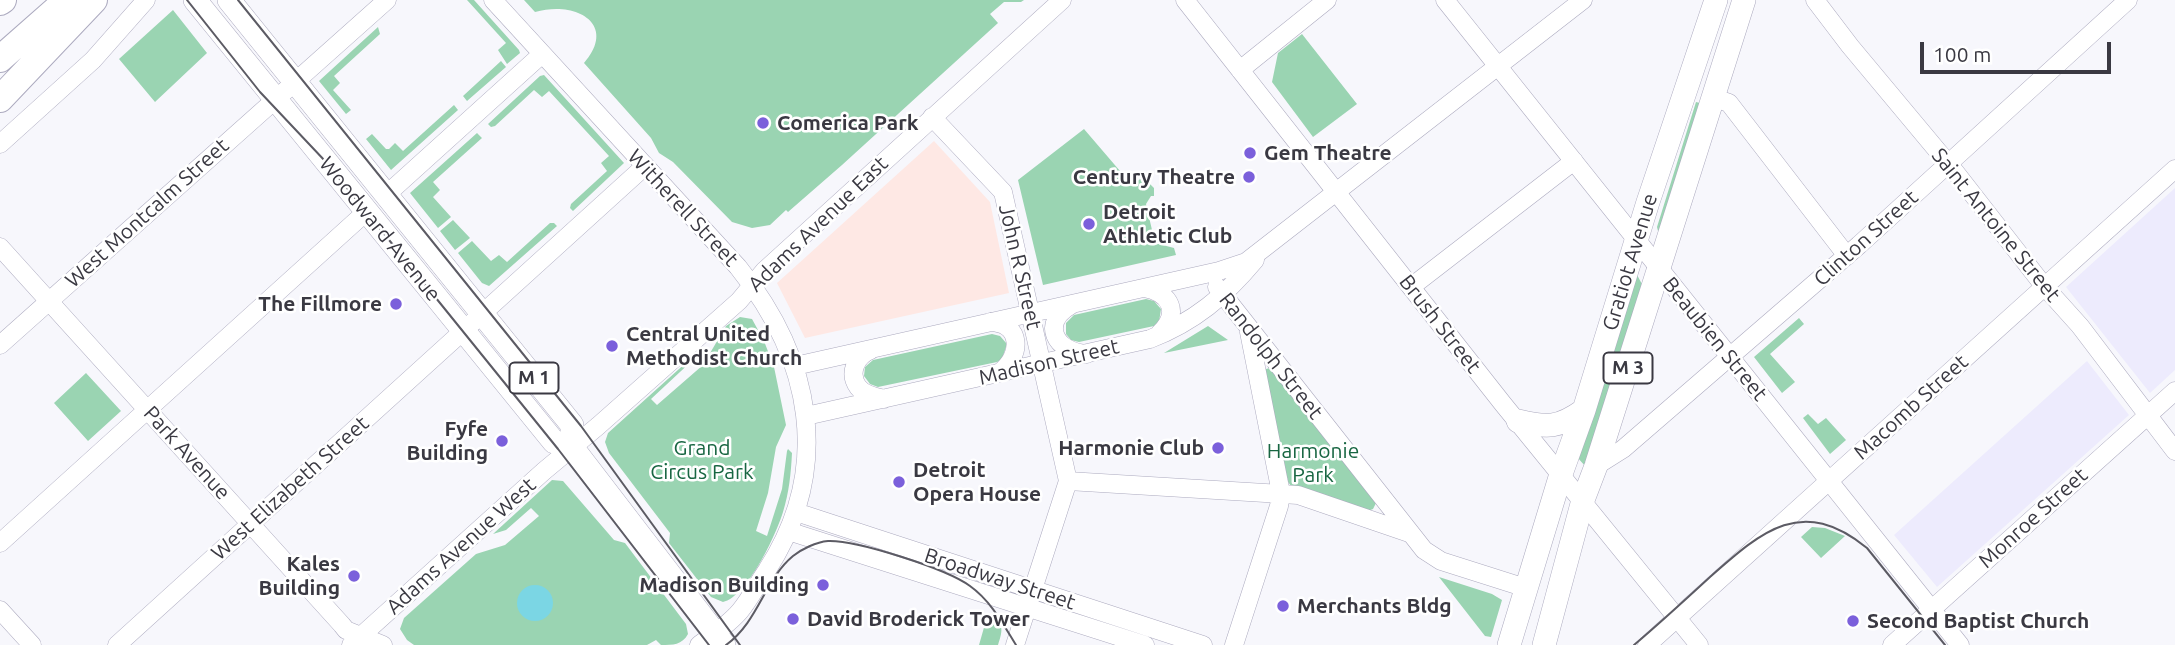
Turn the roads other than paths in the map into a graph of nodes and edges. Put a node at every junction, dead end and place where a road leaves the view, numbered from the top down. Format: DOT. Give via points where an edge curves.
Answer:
graph roads {
  1 [pos="67,0"];
  2 [pos="94,0"];
  3 [pos="146,0"];
  4 [pos="195,0"];
  5 [pos="229,0"];
  6 [pos="387,0"];
  7 [pos="493,0"];
  8 [pos="1062,0"];
  9 [pos="1185,0"];
  10 [pos="1327,0"];
  11 [pos="1446,0"];
  12 [pos="1583,0"];
  13 [pos="1716,0"];
  14 [pos="1744,0"];
  15 [pos="1815,0"];
  16 [pos="2128,0"];
  17 [pos="541,55"];
  18 [pos="0,59"];
  19 [pos="1497,66"];
  20 [pos="1240,71"];
  21 [pos="295,82"];
  22 [pos="1712,97"];
  23 [pos="0,99"];
  24 [pos="275,99"];
  25 [pos="933,117"];
  26 [pos="0,144"];
  27 [pos="1574,161"];
  28 [pos="1948,164"];
  29 [pos="645,166"];
  30 [pos="2175,169"];
  31 [pos="1336,192"];
  32 [pos="386,195"];
  33 [pos="366,212"];
  34 [pos="1636,240"];
  35 [pos="0,247"];
  36 [pos="1263,250"];
  37 [pos="1847,256"];
  38 [pos="1659,270"];
  39 [pos="1206,274"];
  40 [pos="752,285"];
  41 [pos="2044,286"];
  42 [pos="1411,287"];
  43 [pos="1142,288"];
  44 [pos="1223,295"];
  45 [pos="48,300"];
  46 [pos="1078,302"];
  47 [pos="1031,313"];
  48 [pos="482,314"];
  49 [pos="989,322"];
  50 [pos="1247,326"];
  51 [pos="463,331"];
  52 [pos="1150,339"];
  53 [pos="0,345"];
  54 [pos="874,348"];
  55 [pos="1090,354"];
  56 [pos="1731,357"];
  57 [pos="1042,364"];
  58 [pos="794,366"];
  59 [pos="996,374"];
  60 [pos="2175,391"];
  61 [pos="884,399"];
  62 [pos="148,410"];
  63 [pos="1584,410"];
  64 [pos="806,416"];
  65 [pos="2147,416"];
  66 [pos="1518,421"];
  67 [pos="572,447"];
  68 [pos="2175,451"];
  69 [pos="1596,466"];
  70 [pos="1561,474"];
  71 [pos="1068,481"];
  72 [pos="1828,481"];
  73 [pos="1281,494"];
  74 [pos="1583,500"];
  75 [pos="796,512"];
  76 [pos="252,524"];
  77 [pos="788,531"];
  78 [pos="1409,533"];
  79 [pos="0,543"];
  80 [pos="1526,588"];
  81 [pos="1035,589"];
  82 [pos="1028,608"];
  83 [pos="1932,609"];
  84 [pos="0,610"];
  85 [pos="1678,617"];
  86 [pos="357,640"];
  87 [pos="713,641"];
  88 [pos="32,645"];
  89 [pos="117,645"];
  90 [pos="383,645"];
  91 [pos="1015,645"];
  92 [pos="1145,645"];
  93 [pos="1203,645"];
  94 [pos="1234,645"];
  95 [pos="1509,645"];
  96 [pos="1544,645"];
  97 [pos="1647,645"];
  98 [pos="1699,645"];
  99 [pos="1892,645"];
  100 [pos="1960,645"];
  1 -- 18 [label="highway"];
  2 -- 23 [label="highway"];
  3 -- 26 [label="street" via="93,60"];
  4 -- 24 [label="main road, Woodward Avenue / M 1"];
  5 -- 21 [label="main road, Woodward Avenue / M 1"];
  6 -- 21 [label="street, West Montcalm Street"];
  7 -- 17 [label="street, Witherell Street"];
  8 -- 25 [label="street, Adams Avenue East"];
  9 -- 20 [label="street, Brush Street"];
  10 -- 20 [label="street"];
  11 -- 19 [label="street, Beaubien Street"];
  12 -- 19 [label="street, Madison Street"];
  13 -- 34 [label="main road, Gratiot Avenue / M 3"];
  14 -- 22 [label="main road, Gratiot Avenue / M 3"];
  15 -- 28 [label="street, Saint Antoine Street"];
  16 -- 28 [label="street, Clinton Street"];
  17 -- 29 [label="street, Witherell Street"];
  17 -- 32 [label="street"];
  19 -- 27 [label="street, Beaubien Street"];
  19 -- 31 [label="street, Madison Street"];
  20 -- 31 [label="street, Brush Street"];
  21 -- 24 [label="street, West Montcalm Street"];
  21 -- 32 [label="main road, Woodward Avenue / M 1"];
  22 -- 37 [label="street" via="1729,103"];
  22 -- 38 [label="main road, Gratiot Avenue / M 3"];
  24 -- 33 [label="main road, Woodward Avenue / M 1"];
  24 -- 45 [label="street, West Montcalm Street"];
  25 -- 40 [label="street, Adams Avenue East"];
  25 -- 47 [label="street, John R Street" via="1003,192"];
  27 -- 34 [label="street, Beaubien Street"];
  27 -- 42 [label="street"];
  28 -- 37 [label="street, Clinton Street"];
  28 -- 41 [label="street, Saint Antoine Street"];
  29 -- 40 [label="street, Witherell Street"];
  29 -- 48 [label="street, West Elizabeth Street"];
  30 -- 41 [label="street, Macomb Street"];
  31 -- 36 [label="street, Madison Street"];
  31 -- 42 [label="street, Brush Street"];
  32 -- 48 [label="main road, Woodward Avenue / M 1"];
  33 -- 51 [label="main road, Woodward Avenue / M 1"];
  33 -- 62 [label="street"];
  34 -- 38 [label="street, Beaubien Street"];
  34 -- 63 [label="main road, Gratiot Avenue / M 3"];
  35 -- 45 [label="street, Park Avenue"];
  36 -- 39 [label="street, Madison Street" via="1232,268"];
  36 -- 44 [label="street, Madison Street"];
  37 -- 56 [label="street, Clinton Street"];
  38 -- 56 [label="street, Beaubien Street"];
  38 -- 69 [label="main road, Gratiot Avenue / M 3"];
  39 -- 43 [label="street, Madison Street"];
  39 -- 44 [label="street, Randolph Street"];
  40 -- 58 [label="street, Witherell Street"];
  40 -- 67 [label="street, Adams Avenue East"];
  41 -- 65 [label="street, Saint Antoine Street"];
  41 -- 72 [label="street, Macomb Street"];
  42 -- 66 [label="street, Brush Street"];
  43 -- 46 [label="street, Madison Street"];
  43 -- 52 [label="street" via="1164,296 1171,312 1165,329"];
  44 -- 50 [label="street, Randolph Street"];
  44 -- 52 [label="street, Madison Street" via="1199,315"];
  45 -- 53 [label="street, West Montcalm Street"];
  45 -- 62 [label="street, Park Avenue"];
  46 -- 47 [label="street, Madison Street"];
  46 -- 55 [label="street" via="1058,315 1055,334 1065,348"];
  47 -- 49 [label="street, Madison Street"];
  47 -- 57 [label="street, John R Street"];
  48 -- 51 [label="street, West Elizabeth Street"];
  48 -- 67 [label="main road, Woodward Avenue / M 1" via="572,425"];
  49 -- 54 [label="street, Madison Street"];
  49 -- 59 [label="street" via="1009,329 1017,346 1010,365"];
  50 -- 73 [label="street"];
  50 -- 78 [label="street, Randolph Street"];
  51 -- 67 [label="main road, Woodward Avenue / M 1" via="554,442"];
  51 -- 76 [label="street, West Elizabeth Street"];
  52 -- 55 [label="street, Madison Street"];
  54 -- 58 [label="street, Madison Street"];
  54 -- 61 [label="street" via="855,362 854,379 865,394"];
  55 -- 57 [label="street, Madison Street"];
  56 -- 69 [label="street, Clinton Street" via="1623,449"];
  56 -- 72 [label="street, Beaubien Street"];
  57 -- 59 [label="street, Madison Street"];
  57 -- 71 [label="street, John R Street"];
  58 -- 64 [label="street, Witherell Street"];
  59 -- 61 [label="street, Madison Street"];
  60 -- 65 [label="street, Monroe Street"];
  61 -- 64 [label="street, Madison Street"];
  62 -- 76 [label="street, Park Avenue"];
  62 -- 79 [label="street"];
  63 -- 66 [label="main road" via="1566,423 1544,427"];
  63 -- 70 [label="main road, Gratiot Avenue / M 3"];
  64 -- 75 [label="street, Witherell Street" via="805,475"];
  65 -- 68 [label="street, Saint Antoine Street"];
  65 -- 83 [label="street, Monroe Street"];
  66 -- 70 [label="street, Brush Street"];
  67 -- 86 [label="street, Adams Avenue West"];
  67 -- 87 [label="main road, Woodward Avenue"];
  69 -- 74 [label="main road, Gratiot Avenue / M 3"];
  70 -- 74 [label="street, Brush Street"];
  70 -- 80 [label="main road, Gratiot Avenue / M 3"];
  71 -- 73 [label="street"];
  71 -- 81 [label="street, John R Street"];
  72 -- 83 [label="street, Beaubien Street"];
  72 -- 85 [label="street, Macomb Street"];
  73 -- 78 [label="street" via="1298,495"];
  73 -- 94 [label="street"];
  74 -- 85 [label="street, Brush Street"];
  74 -- 96 [label="main road, Gratiot Avenue / M 3"];
  75 -- 77 [label="street, Witherell Street"];
  75 -- 81 [label="street, Broadway Street"];
  76 -- 86 [label="street, Park Avenue"];
  76 -- 89 [label="street, West Elizabeth Street"];
  77 -- 82 [label="street, Broadway Street"];
  77 -- 87 [label="street, Witherell Street" via="741,610"];
  78 -- 80 [label="street, Randolph Street" via="1441,561"];
  80 -- 95 [label="main road, Gratiot Avenue / M 3"];
  81 -- 82 [label="street, John R Street"];
  81 -- 93 [label="street, Broadway Street"];
  82 -- 91 [label="street, John R Street"];
  82 -- 92 [label="street, Broadway Street"];
  83 -- 99 [label="street, Monroe Street"];
  83 -- 100 [label="street, Beaubien Street"];
  84 -- 88 [label="street"];
  85 -- 97 [label="street, Macomb Street"];
  85 -- 98 [label="street, Brush Street"];
  86 -- 90 [label="street, Park Avenue"];
}
